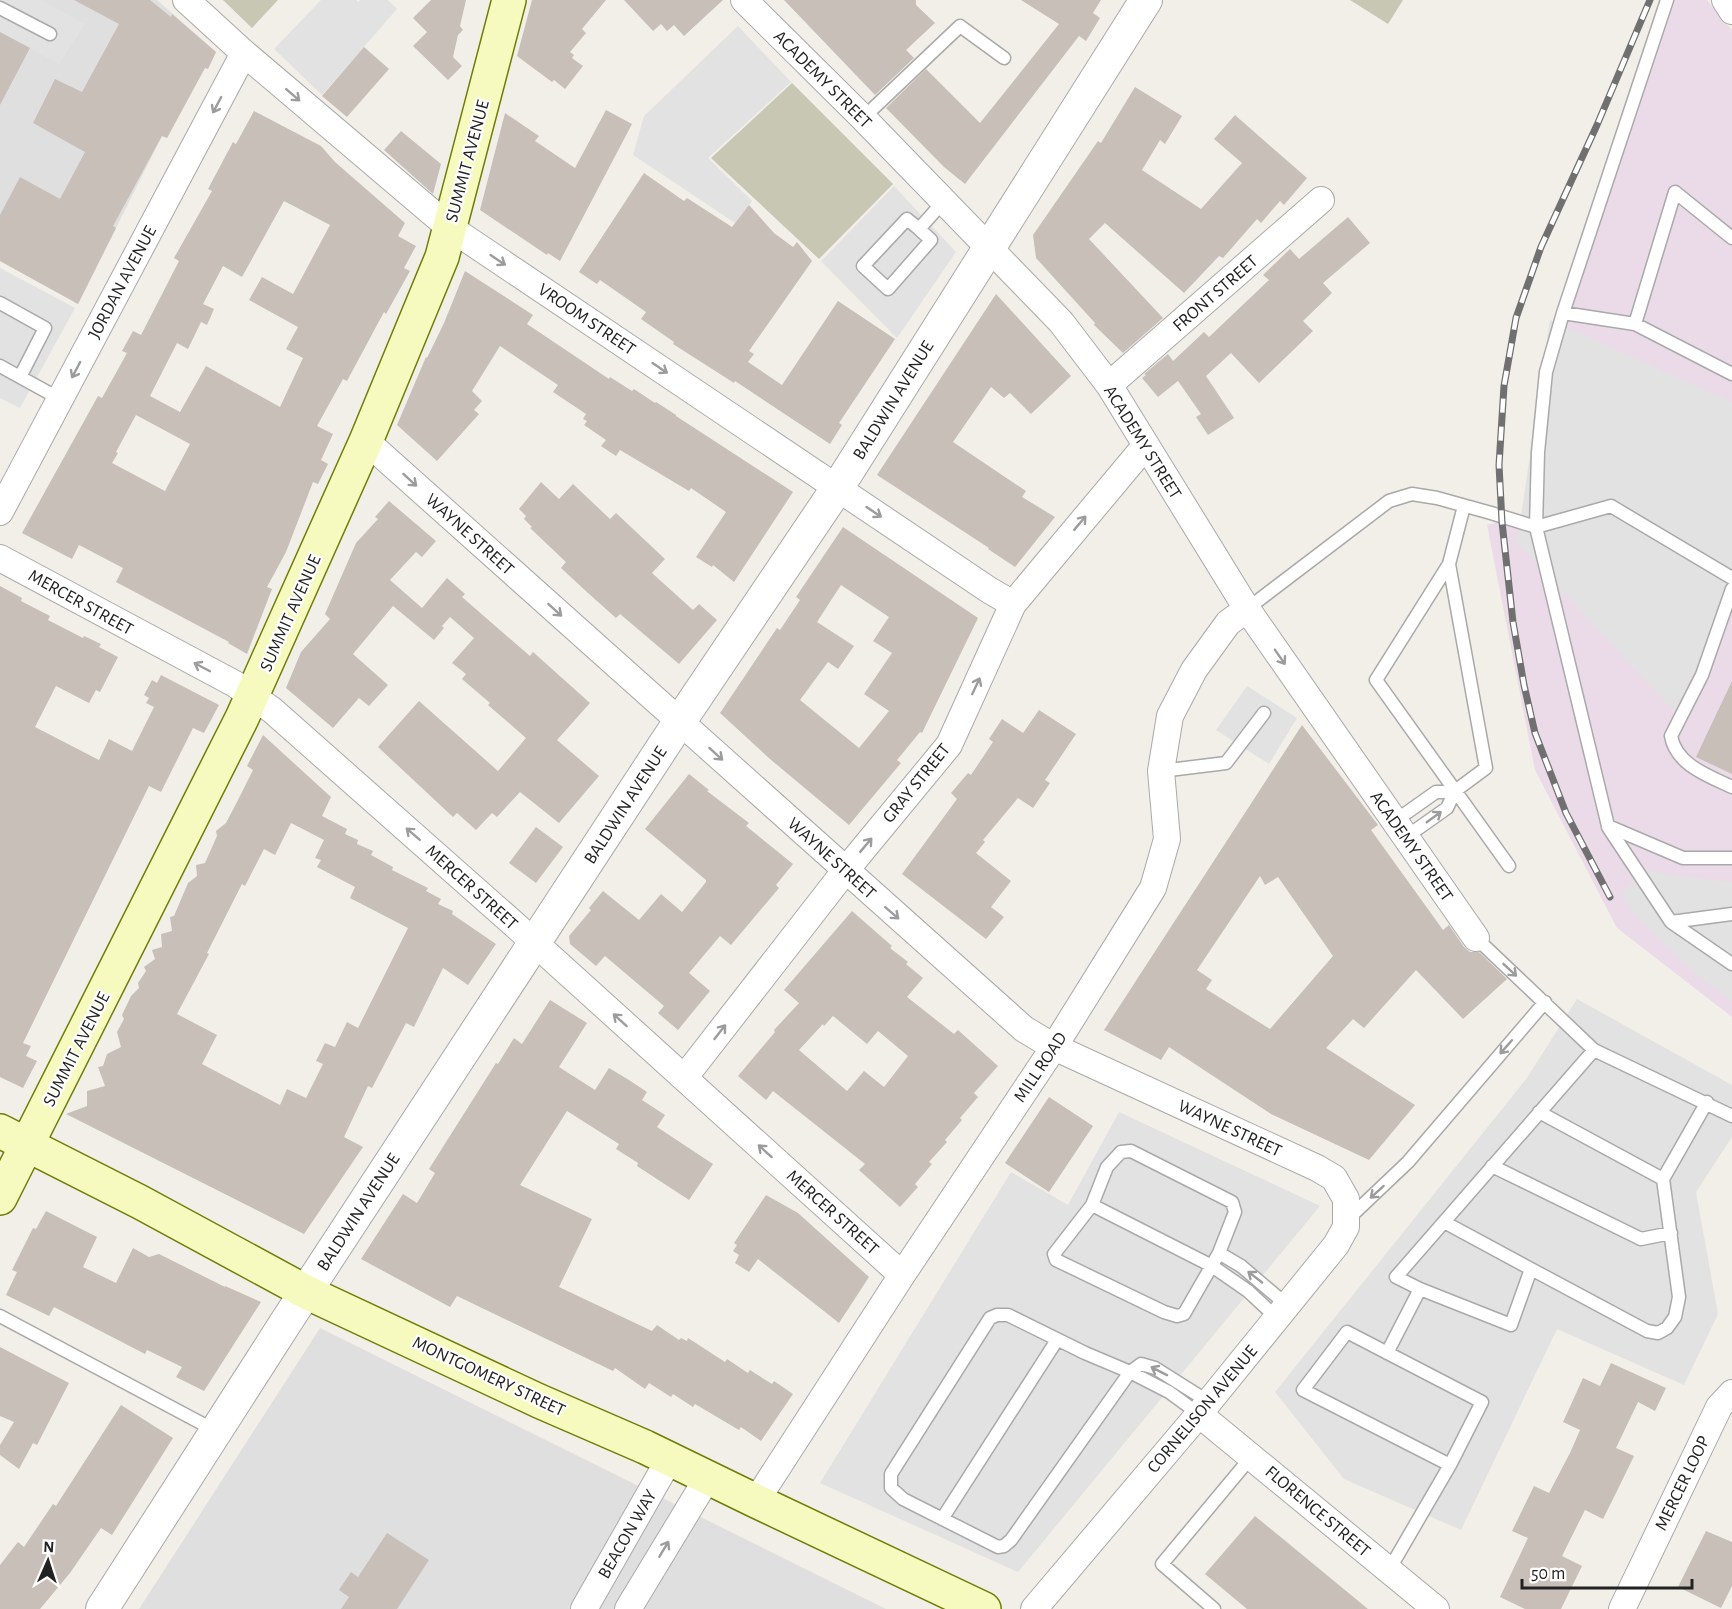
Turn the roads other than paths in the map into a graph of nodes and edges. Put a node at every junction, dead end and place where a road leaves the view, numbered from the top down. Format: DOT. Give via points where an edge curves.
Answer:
graph roads {
  1 [pos="186,0"];
  2 [pos="509,0"];
  3 [pos="744,0"];
  4 [pos="1146,0"];
  5 [pos="1667,0"];
  6 [pos="0,8"];
  7 [pos="50,34"];
  8 [pos="244,53"];
  9 [pos="1004,58"];
  10 [pos="863,118"];
  11 [pos="1321,200"];
  12 [pos="944,201"];
  13 [pos="449,227"];
  14 [pos="919,229"];
  15 [pos="1732,238"];
  16 [pos="988,246"];
  17 [pos="0,303"];
  18 [pos="1563,313"];
  19 [pos="1635,324"];
  20 [pos="0,366"];
  21 [pos="1732,374"];
  22 [pos="20,377"];
  23 [pos="1109,385"];
  24 [pos="60,399"];
  25 [pos="366,441"];
  26 [pos="1146,445"];
  27 [pos="838,487"];
  28 [pos="1464,506"];
  29 [pos="0,512"];
  30 [pos="1536,527"];
  31 [pos="0,558"];
  32 [pos="1449,564"];
  33 [pos="1732,578"];
  34 [pos="1732,589"];
  35 [pos="1014,604"];
  36 [pos="1246,609"];
  37 [pos="252,696"];
  38 [pos="1264,713"];
  39 [pos="680,721"];
  40 [pos="1161,771"];
  41 [pos="1732,787"];
  42 [pos="1455,790"];
  43 [pos="1608,826"];
  44 [pos="1400,829"];
  45 [pos="1732,858"];
  46 [pos="1509,866"];
  47 [pos="845,871"];
  48 [pos="1732,914"];
  49 [pos="1671,922"];
  50 [pos="1476,938"];
  51 [pos="535,943"];
  52 [pos="1732,964"];
  53 [pos="1545,1002"];
  54 [pos="1054,1047"];
  55 [pos="1594,1050"];
  56 [pos="684,1078"];
  57 [pos="1707,1102"];
  58 [pos="1539,1112"];
  59 [pos="1732,1116"];
  60 [pos="14,1138"];
  61 [pos="1492,1167"];
  62 [pos="1663,1179"];
  63 [pos="0,1198"];
  64 [pos="1092,1205"];
  65 [pos="1346,1210"];
  66 [pos="1444,1222"];
  67 [pos="1671,1233"];
  68 [pos="1219,1253"];
  69 [pos="1212,1266"];
  70 [pos="1531,1269"];
  71 [pos="902,1275"];
  72 [pos="1420,1289"];
  73 [pos="306,1292"];
  74 [pos="1283,1312"];
  75 [pos="0,1316"];
  76 [pos="1057,1340"];
  77 [pos="1387,1353"];
  78 [pos="1130,1372"];
  79 [pos="1732,1393"];
  80 [pos="1204,1408"];
  81 [pos="216,1431"];
  82 [pos="1252,1456"];
  83 [pos="670,1458"];
  84 [pos="1450,1465"];
  85 [pos="708,1477"];
  86 [pos="756,1502"];
  87 [pos="942,1519"];
  88 [pos="1389,1570"];
  89 [pos="102,1609"];
  90 [pos="584,1609"];
  91 [pos="628,1609"];
  92 [pos="984,1609"];
  93 [pos="1034,1609"];
  94 [pos="1214,1609"];
  95 [pos="1436,1609"];
  96 [pos="1622,1609"];
  1 -- 8 [label="street, VROOM STREET"];
  2 -- 13 [label="main road, SUMMIT AVENUE"];
  3 -- 10 [label="street, ACADEMY STREET"];
  4 -- 16 [label="street, BALDWIN AVENUE"];
  5 -- 18 [label="lane"];
  6 -- 7 [label="lane"];
  8 -- 13 [label="street, VROOM STREET, one-way"];
  8 -- 24 [label="street, JORDAN AVENUE, one-way"];
  9 -- 10 [label="lane" via="960,26"];
  10 -- 12 [label="street, ACADEMY STREET"];
  11 -- 23 [label="street, FRONT STREET"];
  12 -- 14 [label="lane"];
  12 -- 16 [label="street, ACADEMY STREET"];
  13 -- 25 [label="main road, SUMMIT AVENUE" via="442,256"];
  13 -- 27 [label="street, VROOM STREET, one-way"];
  14 -- 14 [label="lane" via="907,219 863,266 888,289 931,240"];
  15 -- 19 [label="lane" via="1676,192"];
  16 -- 23 [label="street, ACADEMY STREET" via="1061,322"];
  16 -- 27 [label="street, BALDWIN AVENUE"];
  17 -- 22 [label="lane" via="45,328"];
  18 -- 19 [label="lane"];
  18 -- 30 [label="lane" via="1546,372"];
  19 -- 21 [label="lane"];
  20 -- 22 [label="lane"];
  22 -- 24 [label="lane"];
  23 -- 26 [label="street, ACADEMY STREET"];
  24 -- 29 [label="street, JORDAN AVENUE"];
  25 -- 37 [label="main road, SUMMIT AVENUE"];
  25 -- 39 [label="street, WAYNE STREET, one-way"];
  35 -- 26 [label="street, GRAY STREET, one-way"];
  26 -- 36 [label="street, ACADEMY STREET"];
  27 -- 35 [label="street, VROOM STREET, one-way"];
  27 -- 39 [label="street, BALDWIN AVENUE"];
  28 -- 30 [label="lane"];
  28 -- 32 [label="lane"];
  28 -- 36 [label="lane" via="1413,494 1389,501"];
  30 -- 33 [label="lane" via="1611,506"];
  30 -- 43 [label="lane"];
  37 -- 31 [label="street, MERCER STREET, one-way"];
  32 -- 42 [label="lane" via="1486,768"];
  32 -- 42 [label="lane" via="1376,680"];
  34 -- 41 [label="lane" via="1702,675 1671,736 1678,752 1694,769"];
  47 -- 35 [label="street, GRAY STREET, one-way" via="949,746"];
  36 -- 40 [label="street, MILL ROAD" via="1228,623 1194,669 1170,716"];
  36 -- 44 [label="street, ACADEMY STREET, one-way"];
  51 -- 37 [label="street, MERCER STREET, one-way"];
  37 -- 60 [label="main road, SUMMIT AVENUE"];
  38 -- 40 [label="lane" via="1226,763"];
  39 -- 47 [label="street, WAYNE STREET, one-way"];
  39 -- 51 [label="street, BALDWIN AVENUE"];
  40 -- 54 [label="street, MILL ROAD" via="1167,839 1153,888"];
  42 -- 44 [label="lane" via="1436,792"];
  44 -- 42 [label="lane, one-way" via="1447,808"];
  42 -- 46 [label="lane"];
  43 -- 45 [label="lane" via="1683,858"];
  43 -- 49 [label="lane"];
  44 -- 50 [label="street, ACADEMY STREET"];
  47 -- 54 [label="street, WAYNE STREET, one-way" via="1024,1029"];
  56 -- 47 [label="street, GRAY STREET, one-way"];
  48 -- 49 [label="lane"];
  49 -- 52 [label="lane"];
  50 -- 53 [label="lane, one-way"];
  56 -- 51 [label="street, MERCER STREET, one-way"];
  51 -- 73 [label="street, BALDWIN AVENUE"];
  53 -- 55 [label="lane"];
  53 -- 65 [label="lane, one-way" via="1408,1162"];
  54 -- 65 [label="street, WAYNE STREET" via="1317,1167 1334,1178"];
  54 -- 71 [label="street, MILL ROAD"];
  55 -- 57 [label="lane"];
  55 -- 58 [label="lane"];
  71 -- 56 [label="street, MERCER STREET, one-way"];
  57 -- 59 [label="lane"];
  57 -- 62 [label="lane"];
  58 -- 61 [label="lane"];
  58 -- 62 [label="lane"];
  60 -- 63 [label="main road, SUMMIT AVENUE"];
  60 -- 73 [label="main road, MONTGOMERY STREET"];
  61 -- 66 [label="lane"];
  61 -- 67 [label="lane" via="1641,1239"];
  62 -- 67 [label="lane"];
  64 -- 68 [label="lane" via="1107,1167 1121,1152 1131,1151 1232,1202 1235,1212"];
  64 -- 69 [label="lane"];
  64 -- 69 [label="lane" via="1054,1254 1056,1260 1177,1316 1184,1314"];
  65 -- 74 [label="street, CORNELISON AVENUE" via="1346,1227 1336,1245"];
  66 -- 70 [label="lane"];
  66 -- 72 [label="lane" via="1396,1277"];
  67 -- 70 [label="lane" via="1679,1297 1675,1317 1658,1333 1647,1331"];
  68 -- 69 [label="lane"];
  74 -- 68 [label="lane, one-way" via="1240,1266"];
  69 -- 74 [label="lane"];
  70 -- 72 [label="lane" via="1511,1325"];
  71 -- 86 [label="street, MILL ROAD"];
  72 -- 77 [label="lane"];
  73 -- 81 [label="street, BALDWIN AVENUE"];
  73 -- 83 [label="main road, MONTGOMERY STREET"];
  74 -- 80 [label="street, CORNELISON AVENUE"];
  75 -- 81 [label="lane"];
  76 -- 78 [label="lane"];
  76 -- 87 [label="lane"];
  76 -- 87 [label="lane" via="1008,1315 990,1318 891,1474 891,1488 903,1499"];
  77 -- 84 [label="lane" via="1482,1402"];
  77 -- 84 [label="lane" via="1347,1332 1303,1390"];
  78 -- 80 [label="lane"];
  78 -- 87 [label="lane" via="1004,1546 998,1547"];
  79 -- 96 [label="street, MERCER LOOP" via="1719,1407"];
  80 -- 82 [label="street, FLORENCE STREET"];
  80 -- 93 [label="street, CORNELISON AVENUE"];
  81 -- 89 [label="street, BALDWIN AVENUE"];
  82 -- 88 [label="street, FLORENCE STREET"];
  82 -- 94 [label="lane" via="1162,1564"];
  83 -- 85 [label="main road, MONTGOMERY STREET"];
  83 -- 90 [label="street, BEACON WAY"];
  84 -- 88 [label="lane"];
  85 -- 86 [label="main road, MONTGOMERY STREET"];
  91 -- 85 [label="street, one-way"];
  86 -- 92 [label="main road, MONTGOMERY STREET"];
  88 -- 95 [label="street, FLORENCE STREET"];
}
